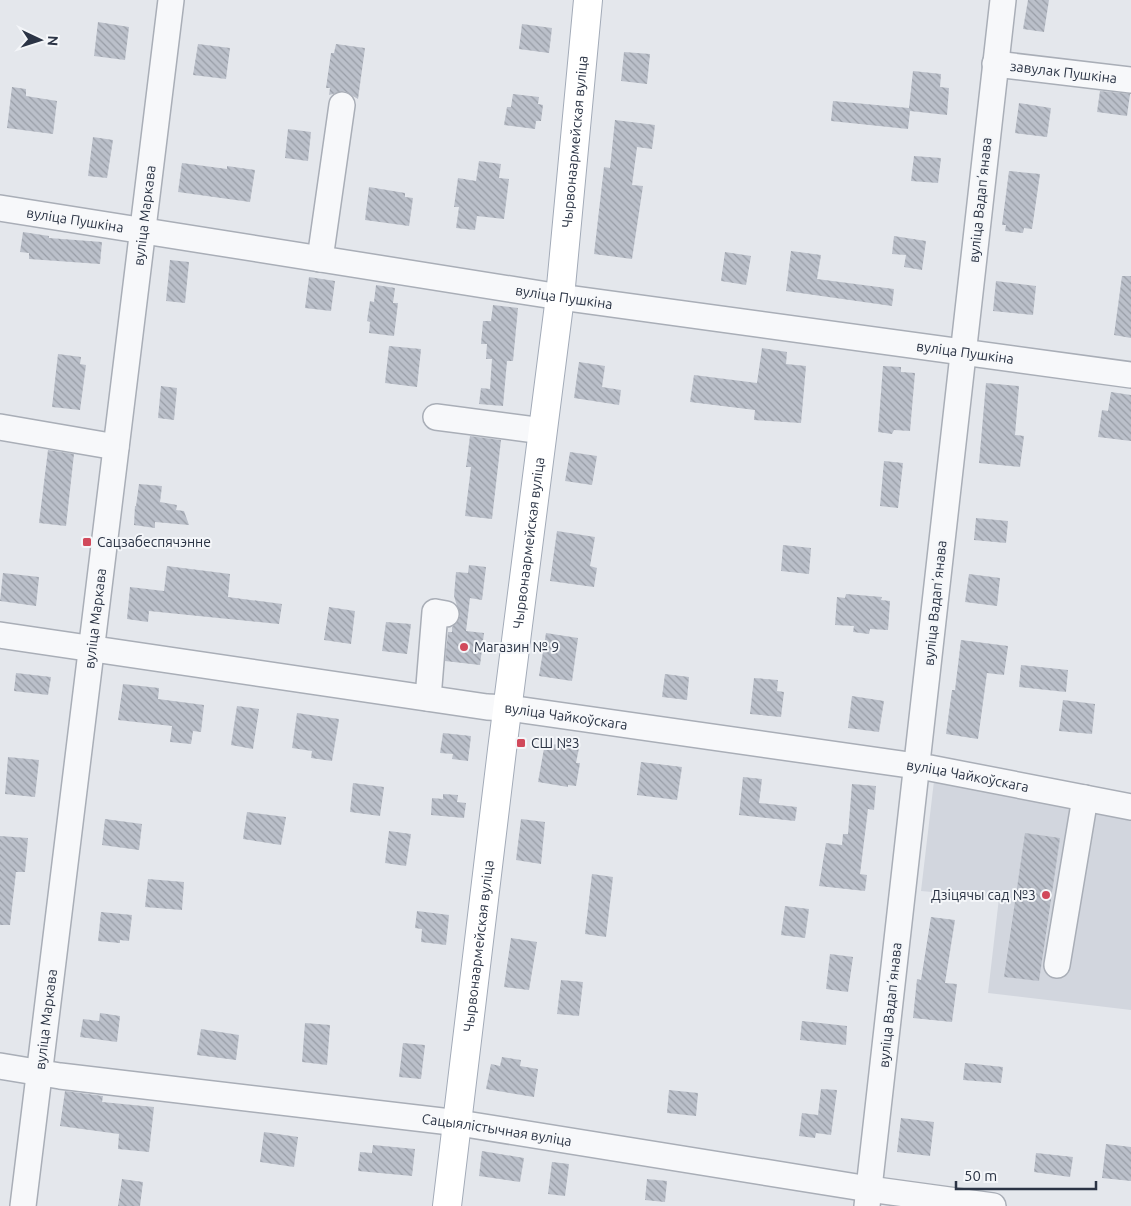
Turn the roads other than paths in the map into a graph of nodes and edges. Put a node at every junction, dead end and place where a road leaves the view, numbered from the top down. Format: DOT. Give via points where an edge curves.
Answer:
graph roads {
  1 [pos="171,0"];
  2 [pos="588,0"];
  3 [pos="1002,0"];
  4 [pos="995,64"];
  5 [pos="1131,80"];
  6 [pos="342,106"];
  7 [pos="0,208"];
  8 [pos="142,230"];
  9 [pos="320,259"];
  10 [pos="560,297"];
  11 [pos="963,351"];
  12 [pos="1131,375"];
  13 [pos="436,418"];
  14 [pos="0,427"];
  15 [pos="544,431"];
  16 [pos="116,447"];
  17 [pos="446,614"];
  18 [pos="0,635"];
  19 [pos="91,648"];
  20 [pos="428,698"];
  21 [pos="509,708"];
  22 [pos="916,766"];
  23 [pos="1085,798"];
  24 [pos="1131,807"];
  25 [pos="1057,965"];
  26 [pos="0,1066"];
  27 [pos="39,1073"];
  28 [pos="459,1123"];
  29 [pos="868,1198"];
  30 [pos="23,1206"];
  31 [pos="447,1206"];
  32 [pos="993,1206"];
  1 -- 8 [label="street, вуліца Маркава"];
  2 -- 10 [label="main road, Чырвонаармейская вуліца"];
  3 -- 4 [label="street, вуліца Вадапʼянава"];
  4 -- 5 [label="street, завулак Пушкіна"];
  4 -- 11 [label="street, вуліца Вадапʼянава"];
  6 -- 9 [label="street"];
  7 -- 8 [label="street, вуліца Пушкіна"];
  8 -- 9 [label="street, вуліца Пушкіна"];
  8 -- 16 [label="street, вуліца Маркава"];
  9 -- 10 [label="street, вуліца Пушкіна"];
  10 -- 11 [label="street, вуліца Пушкіна"];
  10 -- 15 [label="main road, Чырвонаармейская вуліца"];
  11 -- 12 [label="street, вуліца Пушкіна"];
  11 -- 22 [label="street, вуліца Вадапʼянава"];
  13 -- 15 [label="street"];
  14 -- 16 [label="street"];
  15 -- 21 [label="main road, Чырвонаармейская вуліца"];
  16 -- 19 [label="street, вуліца Маркава"];
  17 -- 20 [label="street" via="435,612"];
  18 -- 19 [label="street, вуліца Чайкоўскага"];
  19 -- 20 [label="street, вуліца Чайкоўскага"];
  19 -- 27 [label="street, вуліца Маркава"];
  20 -- 21 [label="street, вуліца Чайкоўскага"];
  21 -- 22 [label="street, вуліца Чайкоўскага"];
  21 -- 28 [label="main road, Чырвонаармейская вуліца" via="499,770"];
  22 -- 23 [label="street, вуліца Чайкоўскага"];
  22 -- 29 [label="street, вуліца Вадапʼянава"];
  23 -- 24 [label="street, вуліца Чайкоўскага"];
  23 -- 25 [label="street"];
  26 -- 27 [label="street, Сацыялістычная вуліца"];
  27 -- 28 [label="street, Сацыялістычная вуліца"];
  27 -- 30 [label="street, вуліца Маркава"];
  28 -- 29 [label="street, Сацыялістычная вуліца"];
  28 -- 31 [label="main road, Чырвонаармейская вуліца"];
  29 -- 32 [label="street, Сацыялістычная вуліца"];
}
